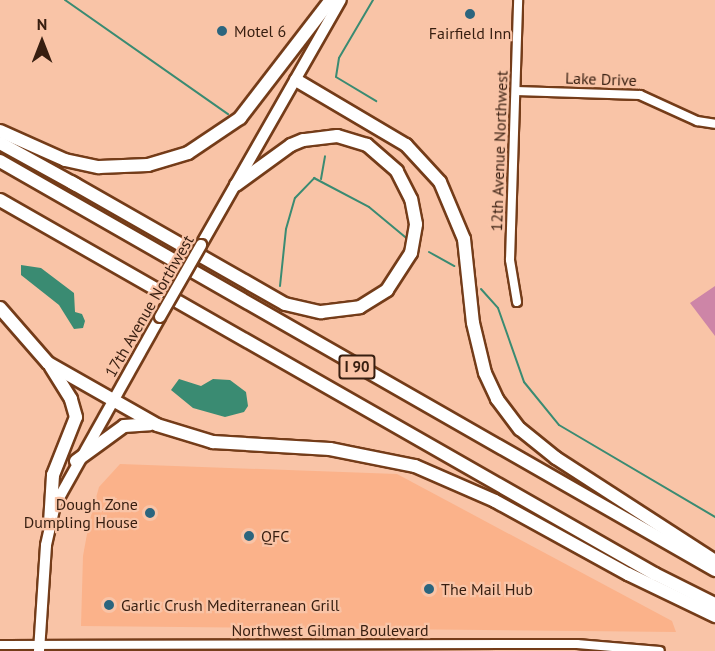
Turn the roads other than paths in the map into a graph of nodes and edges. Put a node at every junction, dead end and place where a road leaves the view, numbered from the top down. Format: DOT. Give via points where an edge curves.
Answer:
graph roads {
  1 [pos="331,0"];
  2 [pos="341,0"];
  3 [pos="518,0"];
  4 [pos="296,80"];
  5 [pos="516,91"];
  6 [pos="715,124"];
  7 [pos="0,130"];
  8 [pos="0,142"];
  9 [pos="0,161"];
  10 [pos="236,185"];
  11 [pos="0,200"];
  12 [pos="518,302"];
  13 [pos="0,309"];
  14 [pos="48,363"];
  15 [pos="111,400"];
  16 [pos="157,425"];
  17 [pos="76,461"];
  18 [pos="50,523"];
  19 [pos="715,561"];
  20 [pos="715,570"];
  21 [pos="715,604"];
  22 [pos="715,616"];
  23 [pos="0,645"];
  24 [pos="501,648"];
  25 [pos="43,649"];
  26 [pos="660,651"];
  1 -- 7 [label="highway" via="240,117 188,153 148,165 99,167 65,160"];
  2 -- 4 [label="main road, 17th Avenue Northwest"];
  3 -- 5 [label="street, 12th Avenue Northwest"];
  4 -- 10 [label="main road, 17th Avenue Northwest"];
  4 -- 19 [label="highway" via="406,145 440,182 464,239 473,323 485,373 497,399 520,429 556,458"];
  5 -- 6 [label="street, Lake Drive" via="639,95 697,121"];
  5 -- 12 [label="street, 12th Avenue Northwest" via="510,260"];
  8 -- 10 [label="highway" via="285,304 321,312 360,307 387,290 411,253 416,224 404,183 389,161 367,145 321,136 291,145"];
  9 -- 20 [label="highway, I 90"];
  10 -- 15 [label="main road, 17th Avenue Northwest, bridge"];
  11 -- 21 [label="highway, I 90" via="645,569"];
  13 -- 14 [label="highway"];
  14 -- 15 [label="highway"];
  14 -- 18 [label="highway" via="71,399 76,417 52,475"];
  15 -- 16 [label="highway"];
  15 -- 17 [label="main road, 17th Avenue Northwest"];
  16 -- 17 [label="highway" via="124,426"];
  16 -- 22 [label="highway" via="213,442 330,449 416,466 495,501 628,574"];
  17 -- 18 [label="main road, 17th Avenue Northwest"];
  18 -- 25 [label="main road, 17th Avenue Northwest"];
  23 -- 25 [label="street, Northwest Gilman Boulevard"];
  24 -- 25 [label="street, Northwest Gilman Boulevard"];
  24 -- 26 [label="street, Northwest Gilman Boulevard" via="593,645"];
}
